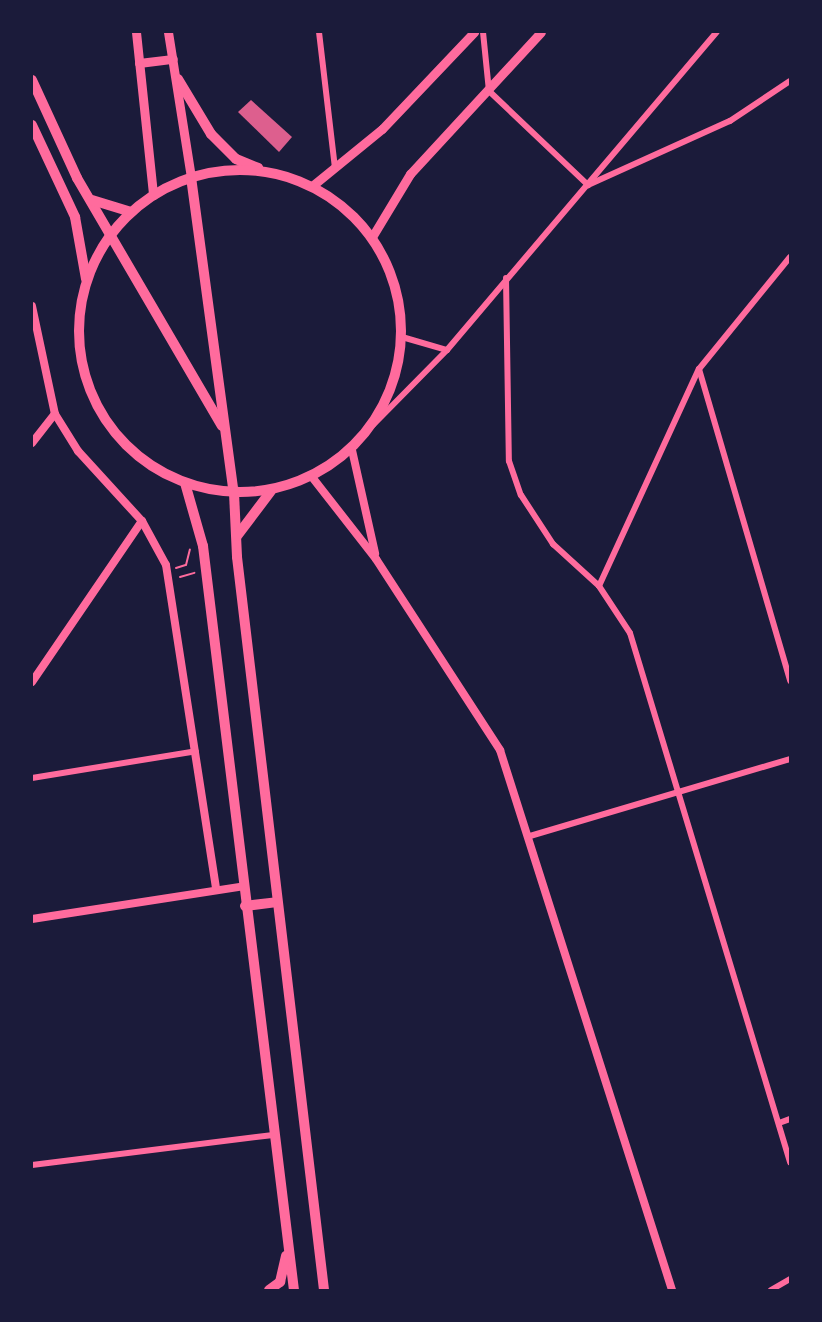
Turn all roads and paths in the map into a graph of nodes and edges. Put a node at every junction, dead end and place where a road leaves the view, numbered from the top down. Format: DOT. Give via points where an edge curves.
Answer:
graph roads {
  1 [pos="136,32"];
  2 [pos="168,32"];
  3 [pos="319,32"];
  4 [pos="474,32"];
  5 [pos="483,32"];
  6 [pos="540,32"];
  7 [pos="717,32"];
  8 [pos="173,59"];
  9 [pos="140,63"];
  10 [pos="178,79"];
  11 [pos="32,80"];
  12 [pos="790,81"];
  13 [pos="489,91"];
  14 [pos="32,125"];
  15 [pos="335,170"];
  16 [pos="267,172"];
  17 [pos="191,177"];
  18 [pos="588,185"];
  19 [pos="312,186"];
  20 [pos="153,195"];
  21 [pos="90,200"];
  22 [pos="131,212"];
  23 [pos="111,233"];
  24 [pos="372,237"];
  25 [pos="790,257"];
  26 [pos="506,278"];
  27 [pos="86,283"];
  28 [pos="32,306"];
  29 [pos="402,337"];
  30 [pos="447,350"];
  31 [pos="699,369"];
  32 [pos="55,414"];
  33 [pos="373,425"];
  34 [pos="225,431"];
  35 [pos="32,442"];
  36 [pos="352,450"];
  37 [pos="312,477"];
  38 [pos="185,483"];
  39 [pos="271,491"];
  40 [pos="234,493"];
  41 [pos="142,521"];
  42 [pos="237,537"];
  43 [pos="376,559"];
  44 [pos="167,571"];
  45 [pos="169,581"];
  46 [pos="599,586"];
  47 [pos="790,681"];
  48 [pos="32,682"];
  49 [pos="196,751"];
  50 [pos="790,759"];
  51 [pos="32,777"];
  52 [pos="681,793"];
  53 [pos="530,836"];
  54 [pos="244,886"];
  55 [pos="216,889"];
  56 [pos="277,902"];
  57 [pos="245,906"];
  58 [pos="32,919"];
  59 [pos="790,1119"];
  60 [pos="779,1123"];
  61 [pos="273,1135"];
  62 [pos="790,1162"];
  63 [pos="32,1165"];
  64 [pos="289,1247"];
  65 [pos="790,1279"];
  66 [pos="279,1286"];
  67 [pos="269,1290"];
  68 [pos="294,1290"];
  69 [pos="324,1290"];
  70 [pos="672,1290"];
  71 [pos="771,1290"];
  1 -- 9 [label="main road"];
  2 -- 8 [label="main road"];
  3 -- 15 [label="street"];
  4 -- 15 [label="main road" via="382,129"];
  5 -- 13 [label="street"];
  6 -- 13 [label="main road"];
  7 -- 18 [label="street"];
  8 -- 9 [label="main road"];
  8 -- 10 [label="main road"];
  9 -- 20 [label="main road"];
  10 -- 16 [label="main road" via="211,134 236,159"];
  10 -- 17 [label="main road"];
  11 -- 21 [label="main road"];
  12 -- 18 [label="street" via="730,121"];
  13 -- 18 [label="street"];
  13 -- 24 [label="main road" via="410,174"];
  14 -- 27 [label="main road" via="75,217"];
  15 -- 19 [label="main road"];
  16 -- 17 [label="main road" via="229,170"];
  16 -- 19 [label="main road"];
  17 -- 20 [label="main road"];
  17 -- 34 [label="main road"];
  18 -- 26 [label="street"];
  19 -- 24 [label="main road" via="335,200"];
  20 -- 22 [label="main road"];
  21 -- 22 [label="main road" via="108,209"];
  21 -- 23 [label="main road"];
  22 -- 23 [label="main road"];
  23 -- 27 [label="main road"];
  23 -- 34 [label="main road"];
  24 -- 29 [label="main road" via="395,285"];
  25 -- 31 [label="street"];
  26 -- 30 [label="street"];
  26 -- 46 [label="street" via="508,461 521,495 553,544"];
  27 -- 38 [label="main road" via="79,337 98,407 138,456"];
  28 -- 32 [label="street"];
  29 -- 30 [label="street"];
  29 -- 33 [label="main road" via="398,368"];
  30 -- 33 [label="street"];
  31 -- 46 [label="street"];
  31 -- 47 [label="street"];
  32 -- 35 [label="street"];
  32 -- 41 [label="street" via="78,451"];
  33 -- 36 [label="main road"];
  34 -- 40 [label="main road"];
  36 -- 37 [label="main road"];
  36 -- 43 [label="street"];
  37 -- 39 [label="main road"];
  37 -- 43 [label="street"];
  38 -- 40 [label="main road"];
  38 -- 54 [label="main road" via="204,546"];
  39 -- 40 [label="main road"];
  39 -- 42 [label="main road"];
  40 -- 42 [label="main road"];
  41 -- 44 [label="street"];
  41 -- 48 [label="street"];
  42 -- 56 [label="main road"];
  43 -- 53 [label="street" via="500,750"];
  44 -- 45 [label="street"];
  44 -- 45 [label="path" via="186,565 190,546 196,572"];
  45 -- 49 [label="street"];
  46 -- 52 [label="street" via="630,633"];
  49 -- 51 [label="street"];
  49 -- 55 [label="street"];
  50 -- 52 [label="street"];
  52 -- 53 [label="street"];
  52 -- 60 [label="street"];
  53 -- 70 [label="street"];
  54 -- 55 [label="street"];
  54 -- 57 [label="main road"];
  55 -- 58 [label="street"];
  56 -- 57 [label="main road"];
  56 -- 69 [label="main road"];
  57 -- 61 [label="main road"];
  59 -- 60 [label="street"];
  60 -- 62 [label="street"];
  61 -- 63 [label="street"];
  61 -- 64 [label="main road"];
  64 -- 66 [label="main road"];
  64 -- 68 [label="main road"];
  65 -- 71 [label="street"];
  66 -- 67 [label="main road"];
}
